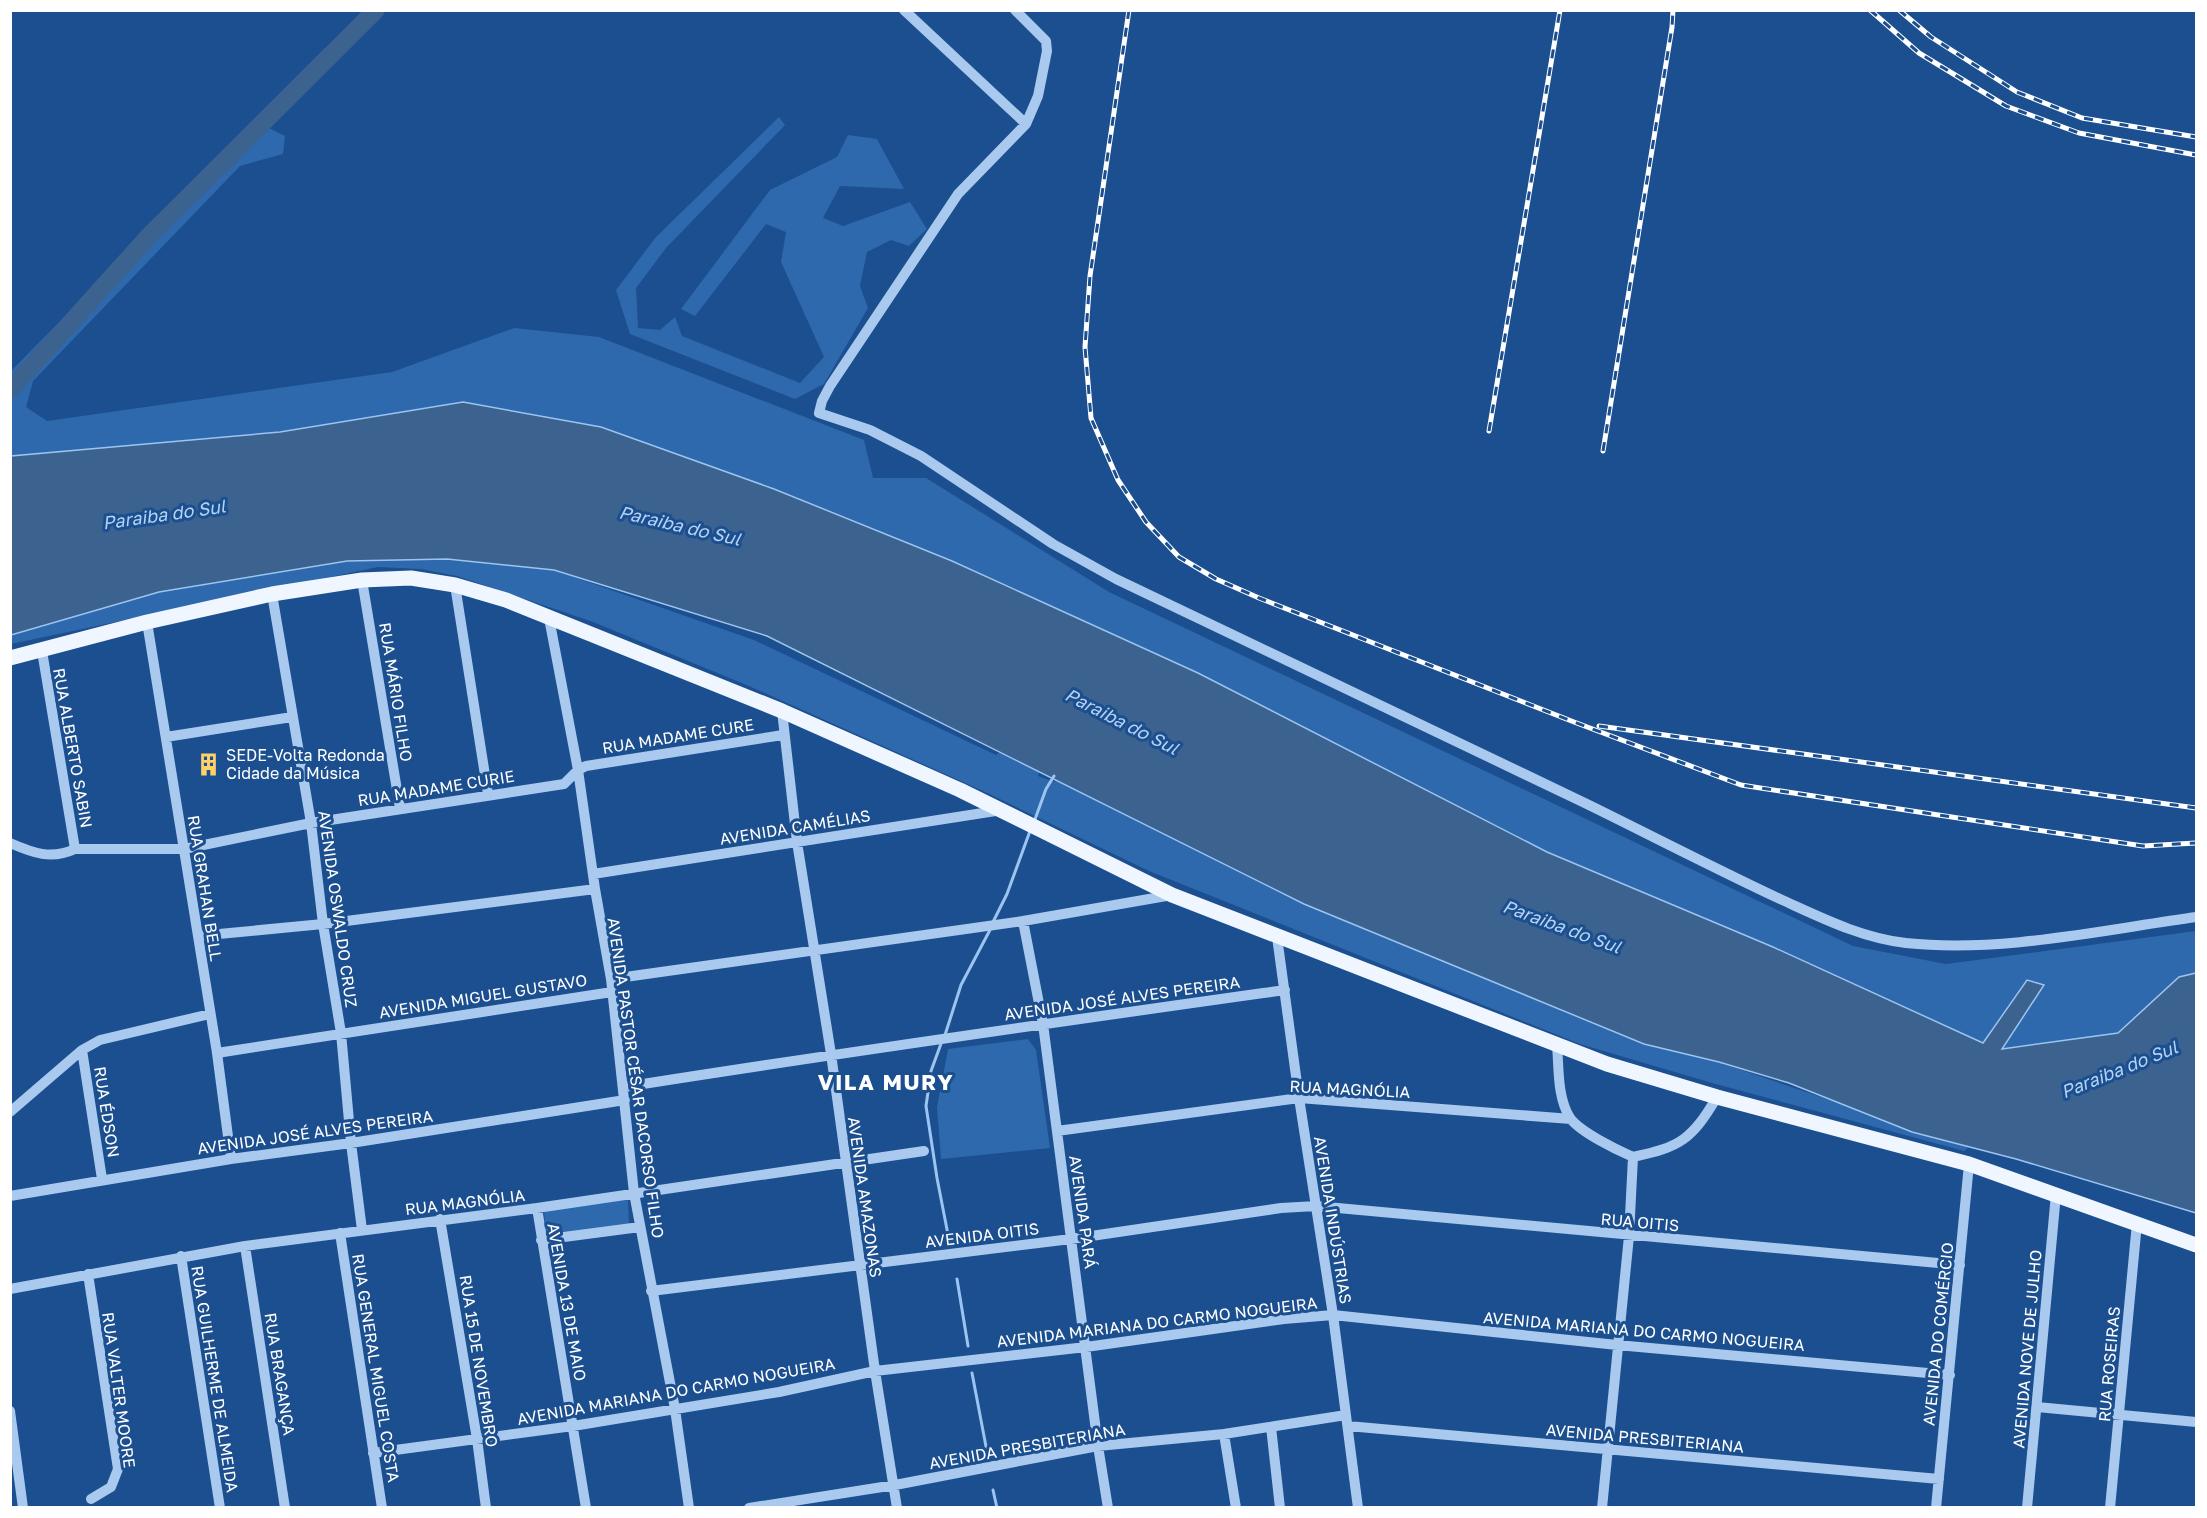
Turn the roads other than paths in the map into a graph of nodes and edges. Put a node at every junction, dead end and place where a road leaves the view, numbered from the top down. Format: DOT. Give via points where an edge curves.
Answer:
graph roads {
  1 [pos="904,10"];
  2 [pos="1015,10"];
  3 [pos="1026,124"];
  4 [pos="362,580"];
  5 [pos="455,585"];
  6 [pos="272,594"];
  7 [pos="549,618"];
  8 [pos="147,622"];
  9 [pos="42,651"];
  10 [pos="10,658"];
  11 [pos="782,711"];
  12 [pos="292,717"];
  13 [pos="783,735"];
  14 [pos="166,737"];
  15 [pos="578,770"];
  16 [pos="488,794"];
  17 [pos="400,808"];
  18 [pos="1002,810"];
  19 [pos="311,823"];
  20 [pos="797,842"];
  21 [pos="10,843"];
  22 [pos="75,849"];
  23 [pos="184,849"];
  24 [pos="593,874"];
  25 [pos="595,889"];
  26 [pos="1173,895"];
  27 [pos="2196,917"];
  28 [pos="1023,921"];
  29 [pos="323,924"];
  30 [pos="198,936"];
  31 [pos="1277,937"];
  32 [pos="814,951"];
  33 [pos="611,979"];
  34 [pos="1285,990"];
  35 [pos="612,992"];
  36 [pos="210,1014"];
  37 [pos="1043,1024"];
  38 [pos="341,1033"];
  39 [pos="1557,1045"];
  40 [pos="82,1050"];
  41 [pos="217,1053"];
  42 [pos="831,1054"];
  43 [pos="624,1087"];
  44 [pos="1717,1097"];
  45 [pos="1299,1098"];
  46 [pos="625,1100"];
  47 [pos="10,1112"];
  48 [pos="1571,1119"];
  49 [pos="1057,1131"];
  50 [pos="351,1143"];
  51 [pos="924,1151"];
  52 [pos="1633,1157"];
  53 [pos="231,1159"];
  54 [pos="846,1163"];
  55 [pos="1969,1164"];
  56 [pos="102,1179"];
  57 [pos="634,1193"];
  58 [pos="2056,1194"];
  59 [pos="10,1196"];
  60 [pos="1317,1206"];
  61 [pos="537,1208"];
  62 [pos="441,1219"];
  63 [pos="2137,1223"];
  64 [pos="640,1227"];
  65 [pos="362,1230"];
  66 [pos="340,1233"];
  67 [pos="1629,1236"];
  68 [pos="1071,1239"];
  69 [pos="541,1240"];
  70 [pos="2196,1245"];
  71 [pos="245,1246"];
  72 [pos="181,1256"];
  73 [pos="859,1264"];
  74 [pos="1960,1265"];
  75 [pos="88,1274"];
  76 [pos="10,1289"];
  77 [pos="651,1291"];
  78 [pos="1333,1315"];
  79 [pos="1617,1345"];
  80 [pos="1086,1347"];
  81 [pos="875,1371"];
  82 [pos="1950,1375"];
  83 [pos="2037,1407"];
  84 [pos="675,1409"];
  85 [pos="10,1411"];
  86 [pos="2119,1413"];
  87 [pos="1347,1420"];
  88 [pos="2196,1422"];
  89 [pos="573,1426"];
  90 [pos="1271,1427"];
  91 [pos="1224,1434"];
  92 [pos="477,1439"];
  93 [pos="1098,1446"];
  94 [pos="1608,1449"];
  95 [pos="373,1454"];
  96 [pos="1939,1479"];
  97 [pos="895,1485"];
  98 [pos="91,1499"];
  99 [pos="23,1508"];
  100 [pos="220,1508"];
  101 [pos="285,1508"];
  102 [pos="382,1508"];
  103 [pos="486,1508"];
  104 [pos="586,1508"];
  105 [pos="689,1508"];
  106 [pos="749,1508"];
  107 [pos="897,1508"];
  108 [pos="1108,1508"];
  109 [pos="1236,1508"];
  110 [pos="1280,1508"];
  111 [pos="1358,1508"];
  112 [pos="1602,1508"];
  113 [pos="1936,1508"];
  114 [pos="2027,1508"];
  115 [pos="2110,1508"];
  1 -- 3 [label="street"];
  2 -- 3 [label="street" via="1046,41 1047,51 1038,96"];
  3 -- 27 [label="street" via="958,194 830,386 819,413 870,430 921,456 1053,544 1116,579 1723,873 1859,933 1904,943 1965,946"];
  4 -- 5 [label="main road" via="411,578"];
  4 -- 6 [label="main road"];
  4 -- 17 [label="street, RUA MÁRIO FILHO"];
  5 -- 7 [label="main road"];
  5 -- 16 [label="street"];
  6 -- 8 [label="main road"];
  6 -- 12 [label="street, AVENIDA OSWALDO CRUZ"];
  7 -- 11 [label="main road"];
  7 -- 15 [label="street, AVENIDA PASTOR CÉSAR DACORSO FILHO"];
  8 -- 9 [label="main road"];
  8 -- 14 [label="street, RUA GRAHAN BELL"];
  9 -- 10 [label="main road"];
  9 -- 22 [label="street, RUA ALBERTO SABIN"];
  11 -- 13 [label="street, AVENIDA AMAZONAS"];
  11 -- 18 [label="main road"];
  12 -- 14 [label="street"];
  12 -- 19 [label="street, AVENIDA OSWALDO CRUZ"];
  13 -- 15 [label="street, RUA MADAME CURE" via="586,765"];
  13 -- 20 [label="street, AVENIDA AMAZONAS"];
  14 -- 23 [label="street, RUA GRAHAN BELL"];
  15 -- 16 [label="street, RUA MADAME CURIE" via="564,784"];
  15 -- 24 [label="street, AVENIDA PASTOR CÉSAR DACORSO FILHO"];
  16 -- 17 [label="street, RUA MADAME CURIE"];
  17 -- 19 [label="street, RUA MADAME CURIE"];
  18 -- 20 [label="street, AVENIDA CAMÉLIAS"];
  18 -- 26 [label="main road"];
  19 -- 23 [label="street, RUA MADAME CURIE"];
  19 -- 29 [label="street, AVENIDA OSWALDO CRUZ"];
  20 -- 24 [label="street, AVENIDA CAMÉLIAS"];
  20 -- 32 [label="street, AVENIDA AMAZONAS"];
  21 -- 22 [label="street, RUA MADAME CURIE" via="48,856"];
  22 -- 23 [label="street, RUA MADAME CURIE"];
  23 -- 30 [label="street, RUA GRAHAN BELL"];
  24 -- 25 [label="street, AVENIDA PASTOR CÉSAR DACORSO FILHO"];
  25 -- 29 [label="street"];
  25 -- 33 [label="street, AVENIDA PASTOR CÉSAR DACORSO FILHO"];
  26 -- 28 [label="street"];
  26 -- 31 [label="main road"];
  28 -- 32 [label="street, AVENIDA MIGUEL GUSTAVO"];
  28 -- 37 [label="street, AVENIDA PARÁ"];
  29 -- 30 [label="street"];
  29 -- 38 [label="street, AVENIDA OSWALDO CRUZ"];
  30 -- 36 [label="street, RUA GRAHAN BELL"];
  31 -- 34 [label="street, AVENIDA INDÚSTRIAS"];
  31 -- 39 [label="main road"];
  32 -- 33 [label="street, AVENIDA MIGUEL GUSTAVO"];
  32 -- 42 [label="street, AVENIDA AMAZONAS"];
  33 -- 35 [label="street, AVENIDA PASTOR CÉSAR DACORSO FILHO"];
  34 -- 37 [label="street, AVENIDA JOSÉ ALVES PEREIRA"];
  34 -- 45 [label="street, AVENIDA INDÚSTRIAS"];
  35 -- 38 [label="street, AVENIDA MIGUEL GUSTAVO"];
  35 -- 43 [label="street, AVENIDA PASTOR CÉSAR DACORSO FILHO"];
  36 -- 40 [label="street" via="124,1033"];
  36 -- 41 [label="street, RUA GRAHAN BELL"];
  37 -- 42 [label="street, AVENIDA JOSÉ ALVES PEREIRA"];
  37 -- 49 [label="street, AVENIDA PARÁ"];
  38 -- 41 [label="street, AVENIDA MIGUEL GUSTAVO"];
  38 -- 50 [label="street, AVENIDA OSWALDO CRUZ"];
  39 -- 44 [label="main road"];
  39 -- 48 [label="street" via="1563,1103"];
  40 -- 47 [label="street"];
  40 -- 56 [label="street, RUA ÉDSON"];
  41 -- 53 [label="street, RUA GRAHAN BELL"];
  42 -- 43 [label="street"];
  42 -- 54 [label="street, AVENIDA AMAZONAS"];
  43 -- 46 [label="street, AVENIDA PASTOR CÉSAR DACORSO FILHO"];
  44 -- 52 [label="street" via="1704,1119 1682,1142"];
  44 -- 55 [label="main road"];
  45 -- 48 [label="street, RUA MAGNÓLIA"];
  45 -- 49 [label="street, RUA MAGNÓLIA"];
  45 -- 60 [label="street, AVENIDA INDÚSTRIAS"];
  46 -- 50 [label="street, AVENIDA JOSÉ ALVES PEREIRA"];
  46 -- 57 [label="street, AVENIDA PASTOR CÉSAR DACORSO FILHO"];
  48 -- 52 [label="street"];
  49 -- 68 [label="street, AVENIDA PARÁ"];
  50 -- 53 [label="street, AVENIDA JOSÉ ALVES PEREIRA"];
  50 -- 65 [label="street, AVENIDA OSWALDO CRUZ"];
  51 -- 54 [label="street, RUA MAGNÓLIA"];
  52 -- 67 [label="street"];
  53 -- 56 [label="street, AVENIDA JOSÉ ALVES PEREIRA"];
  54 -- 57 [label="street, RUA MAGNÓLIA"];
  54 -- 73 [label="street, AVENIDA AMAZONAS"];
  55 -- 58 [label="main road"];
  55 -- 74 [label="street, AVENIDA DO COMÉRCIO"];
  56 -- 59 [label="street, AVENIDA JOSÉ ALVES PEREIRA"];
  57 -- 61 [label="street, RUA MAGNÓLIA"];
  57 -- 64 [label="street, AVENIDA PASTOR CÉSAR DACORSO FILHO"];
  58 -- 63 [label="main road"];
  58 -- 83 [label="street, AVENIDA NOVE DE JULHO"];
  60 -- 67 [label="street, RUA OITIS"];
  60 -- 68 [label="street, AVENIDA OITIS"];
  60 -- 78 [label="street, AVENIDA INDÚSTRIAS"];
  61 -- 62 [label="street, RUA MAGNÓLIA"];
  61 -- 69 [label="street, AVENIDA 13 DE MAIO"];
  62 -- 65 [label="street, RUA MAGNÓLIA"];
  62 -- 92 [label="street, RUA 15 DE NOVEMBRO"];
  63 -- 70 [label="main road"];
  63 -- 86 [label="street, RUA ROSEIRAS"];
  64 -- 69 [label="street"];
  64 -- 77 [label="street, AVENIDA PASTOR CÉSAR DACORSO FILHO"];
  65 -- 66 [label="street, RUA MAGNÓLIA"];
  66 -- 71 [label="street, RUA MAGNÓLIA"];
  66 -- 95 [label="street, RUA GENERAL MIGUEL COSTA"];
  67 -- 74 [label="street, RUA OITIS"];
  67 -- 79 [label="street"];
  68 -- 73 [label="street, AVENIDA OITIS"];
  68 -- 80 [label="street, AVENIDA PARÁ"];
  69 -- 89 [label="street, AVENIDA 13 DE MAIO"];
  71 -- 72 [label="street, RUA MAGNÓLIA"];
  71 -- 101 [label="street, RUA BRAGANÇA"];
  72 -- 75 [label="street, RUA MAGNÓLIA"];
  72 -- 100 [label="street, RUA GUILHERME DE ALMEIDA"];
  73 -- 77 [label="street, AVENIDA OITIS"];
  73 -- 81 [label="street, AVENIDA AMAZONAS"];
  74 -- 82 [label="street, AVENIDA DO COMÉRCIO"];
  75 -- 76 [label="street, RUA MAGNÓLIA"];
  75 -- 98 [label="street, RUA VALTER MOORE" via="118,1469 111,1486"];
  77 -- 84 [label="street, AVENIDA PASTOR CÉSAR DACORSO FILHO"];
  78 -- 79 [label="street, AVENIDA MARIANA DO CARMO NOGUEIRA"];
  78 -- 80 [label="street, AVENIDA MARIANA DO CARMO NOGUEIRA"];
  78 -- 87 [label="street, AVENIDA INDÚSTRIAS"];
  79 -- 82 [label="street, AVENIDA MARIANA DO CARMO NOGUEIRA"];
  79 -- 94 [label="street"];
  80 -- 81 [label="street, AVENIDA MARIANA DO CARMO NOGUEIRA"];
  80 -- 93 [label="street, AVENIDA PARÁ"];
  81 -- 84 [label="street, AVENIDA MARIANA DO CARMO NOGUEIRA"];
  81 -- 97 [label="street, AVENIDA AMAZONAS"];
  82 -- 96 [label="street, AVENIDA DO COMÉRCIO"];
  83 -- 86 [label="street"];
  83 -- 114 [label="street, AVENIDA NOVE DE JULHO"];
  84 -- 89 [label="street, AVENIDA MARIANA DO CARMO NOGUEIRA"];
  84 -- 105 [label="street, AVENIDA PASTOR CÉSAR DACORSO FILHO"];
  85 -- 99 [label="street"];
  86 -- 88 [label="street"];
  86 -- 115 [label="street, RUA ROSEIRAS"];
  87 -- 90 [label="street, AVENIDA PRESBITERIANA"];
  87 -- 94 [label="street, AVENIDA PRESBITERIANA"];
  87 -- 111 [label="street, AVENIDA INDÚSTRIAS"];
  89 -- 92 [label="street, AVENIDA MARIANA DO CARMO NOGUEIRA"];
  89 -- 104 [label="street, AVENIDA 13 DE MAIO"];
  90 -- 91 [label="street, AVENIDA PRESBITERIANA"];
  90 -- 110 [label="street"];
  91 -- 93 [label="street, AVENIDA PRESBITERIANA"];
  91 -- 109 [label="street"];
  92 -- 95 [label="street, AVENIDA MARIANA DO CARMO NOGUEIRA"];
  92 -- 103 [label="street, RUA 15 DE NOVEMBRO"];
  93 -- 97 [label="street, AVENIDA PRESBITERIANA"];
  93 -- 108 [label="street, AVENIDA PARÁ"];
  94 -- 96 [label="street, AVENIDA PRESBITERIANA"];
  94 -- 112 [label="street"];
  95 -- 102 [label="street, RUA GENERAL MIGUEL COSTA"];
  96 -- 113 [label="street, AVENIDA DO COMÉRCIO"];
  97 -- 106 [label="street, AVENIDA PRESBITERIANA"];
  97 -- 107 [label="street, AVENIDA AMAZONAS"];
}
